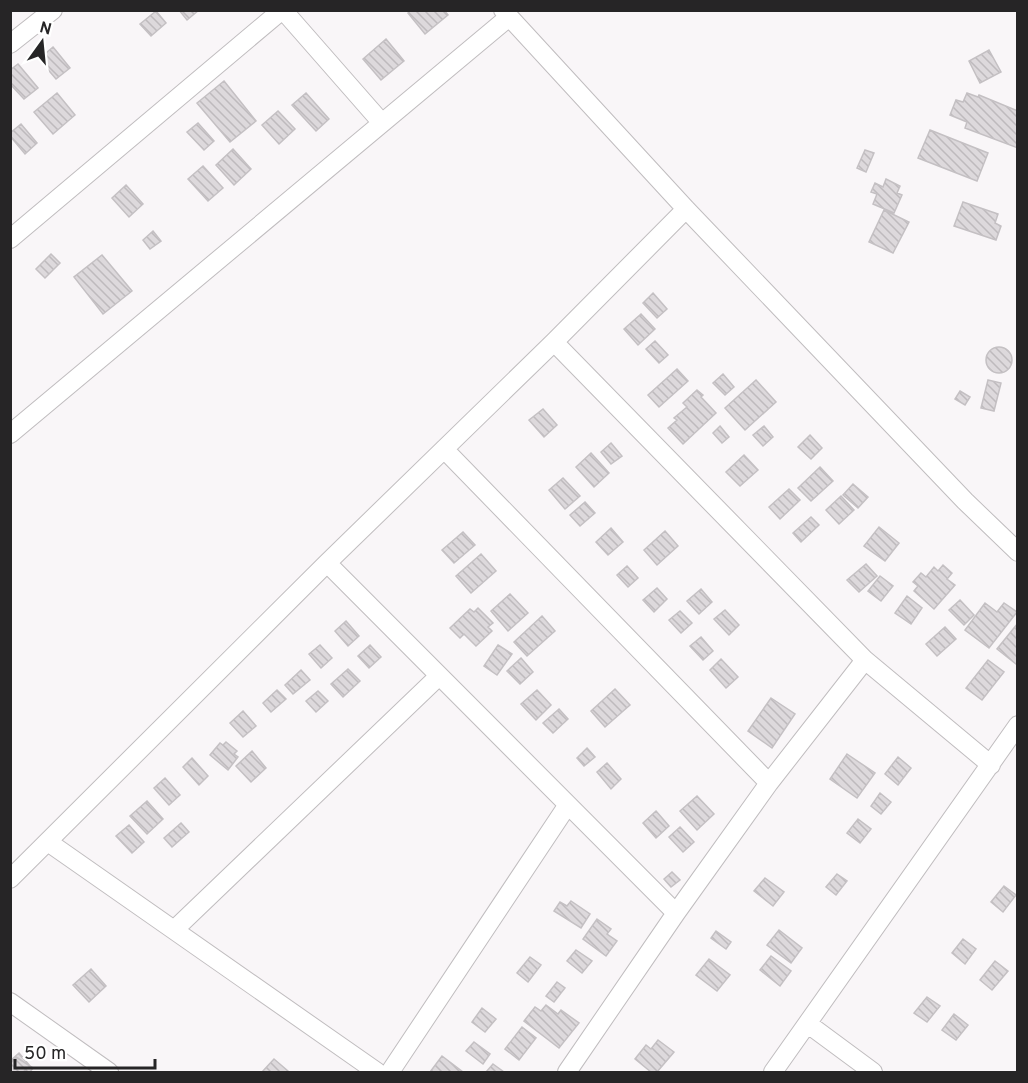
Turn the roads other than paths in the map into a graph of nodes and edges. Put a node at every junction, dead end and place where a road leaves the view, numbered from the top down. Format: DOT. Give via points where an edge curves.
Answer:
graph roads {
  1 [pos="53,10"];
  2 [pos="283,10"];
  3 [pos="506,14"];
  4 [pos="10,44"];
  5 [pos="382,123"];
  6 [pos="686,209"];
  7 [pos="10,239"];
  8 [pos="554,342"];
  9 [pos="10,434"];
  10 [pos="444,448"];
  11 [pos="1017,552"];
  12 [pos="327,563"];
  13 [pos="865,660"];
  14 [pos="439,676"];
  15 [pos="1017,725"];
  16 [pos="991,765"];
  17 [pos="769,783"];
  18 [pos="567,806"];
  19 [pos="48,842"];
  20 [pos="10,879"];
  21 [pos="676,913"];
  22 [pos="174,930"];
  23 [pos="10,1002"];
  24 [pos="808,1024"];
  25 [pos="109,1072"];
  26 [pos="377,1072"];
  27 [pos="390,1072"];
  28 [pos="567,1072"];
  29 [pos="773,1072"];
  30 [pos="873,1072"];
  1 -- 4 [label="street"];
  2 -- 5 [label="street"];
  2 -- 7 [label="street"];
  3 -- 5 [label="street"];
  3 -- 6 [label="street"];
  5 -- 9 [label="street"];
  6 -- 8 [label="street"];
  6 -- 11 [label="street"];
  8 -- 10 [label="street"];
  8 -- 13 [label="street"];
  10 -- 12 [label="street"];
  10 -- 17 [label="street"];
  12 -- 14 [label="street"];
  12 -- 19 [label="street"];
  13 -- 16 [label="street"];
  13 -- 17 [label="street"];
  14 -- 18 [label="street"];
  14 -- 22 [label="street"];
  15 -- 16 [label="street"];
  16 -- 24 [label="street"];
  17 -- 21 [label="street"];
  18 -- 21 [label="street"];
  18 -- 27 [label="street"];
  19 -- 20 [label="street"];
  19 -- 22 [label="street"];
  21 -- 28 [label="street"];
  22 -- 26 [label="street"];
  23 -- 25 [label="street"];
  24 -- 29 [label="street"];
  24 -- 30 [label="street"];
}
